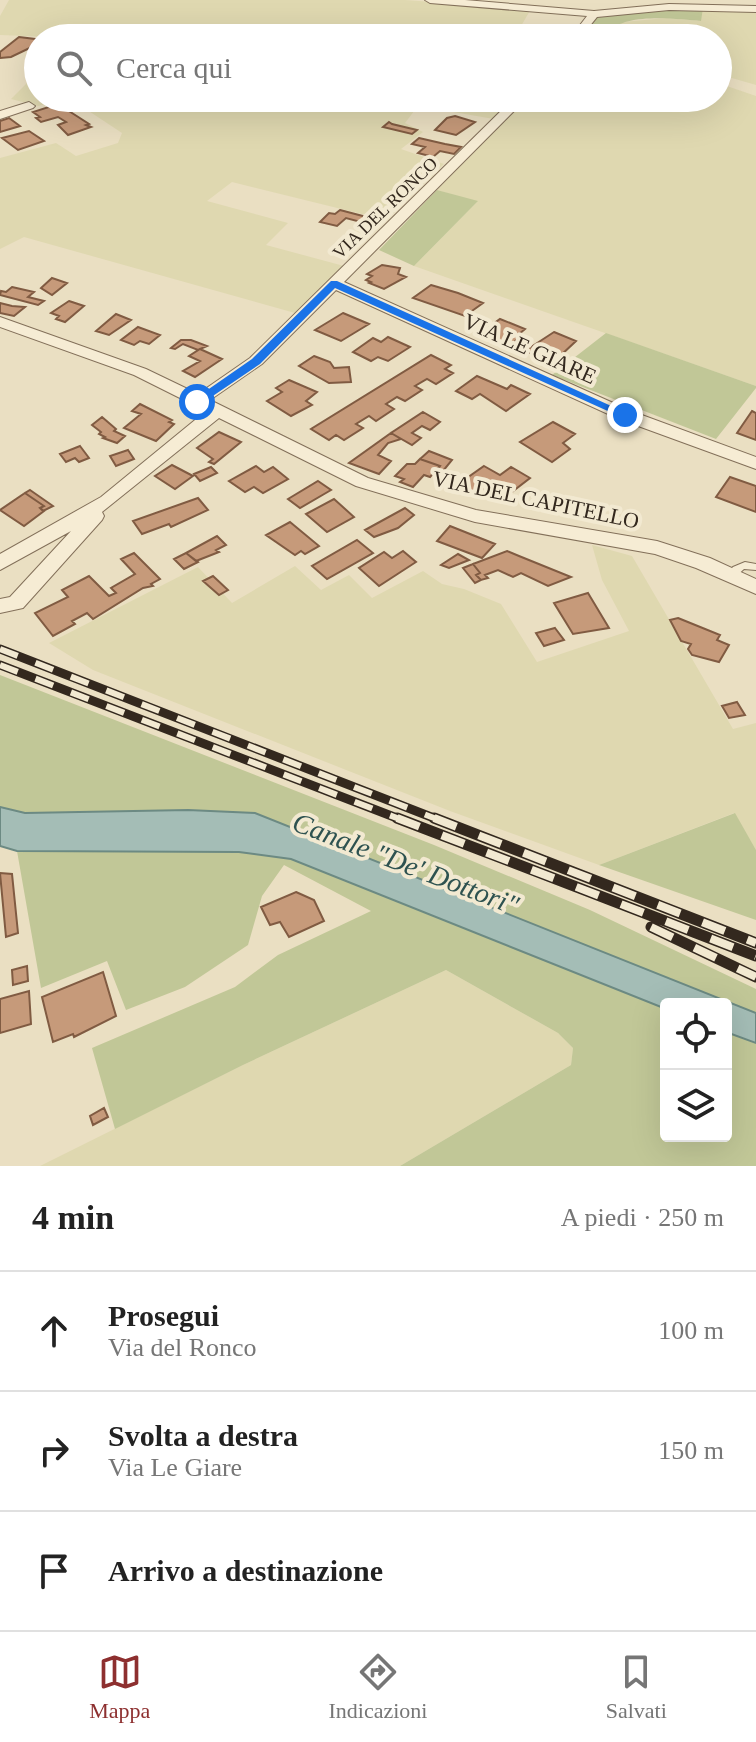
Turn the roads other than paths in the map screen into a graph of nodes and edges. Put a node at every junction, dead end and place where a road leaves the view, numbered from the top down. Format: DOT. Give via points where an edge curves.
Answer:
graph roads {
  1 [pos="430,0"];
  2 [pos="756,9"];
  3 [pos="594,14"];
  4 [pos="586,24"];
  5 [pos="24,108"];
  6 [pos="507,112"];
  7 [pos="0,115"];
  8 [pos="334,283"];
  9 [pos="0,322"];
  10 [pos="197,402"];
  11 [pos="216,412"];
  12 [pos="756,463"];
  13 [pos="108,501"];
  14 [pos="0,563"];
  15 [pos="756,567"];
  16 [pos="731,575"];
  17 [pos="756,587"];
  18 [pos="0,606"];
  1 -- 3 [label="street"];
  2 -- 3 [label="street" via="669,7"];
  3 -- 4 [label="street"];
  5 -- 7 [label="street"];
  6 -- 8 [label="street, VIA DEL RONCO"];
  8 -- 10 [label="street, VIA DEL RONCO" via="256,361"];
  8 -- 12 [label="street, VIA LE GIARE" via="625,415"];
  9 -- 10 [label="street, VIA DEL CAPITELLO" via="140,372"];
  10 -- 11 [label="street, VIA DEL CAPITELLO"];
  11 -- 13 [label="street"];
  11 -- 16 [label="street, VIA DEL CAPITELLO" via="362,482 408,497 475,516 657,548"];
  13 -- 14 [label="street"];
  13 -- 18 [label="street" via="16,603"];
  15 -- 16 [label="lane" via="740,566"];
  16 -- 17 [label="street, VIA DEL CAPITELLO"];
}
